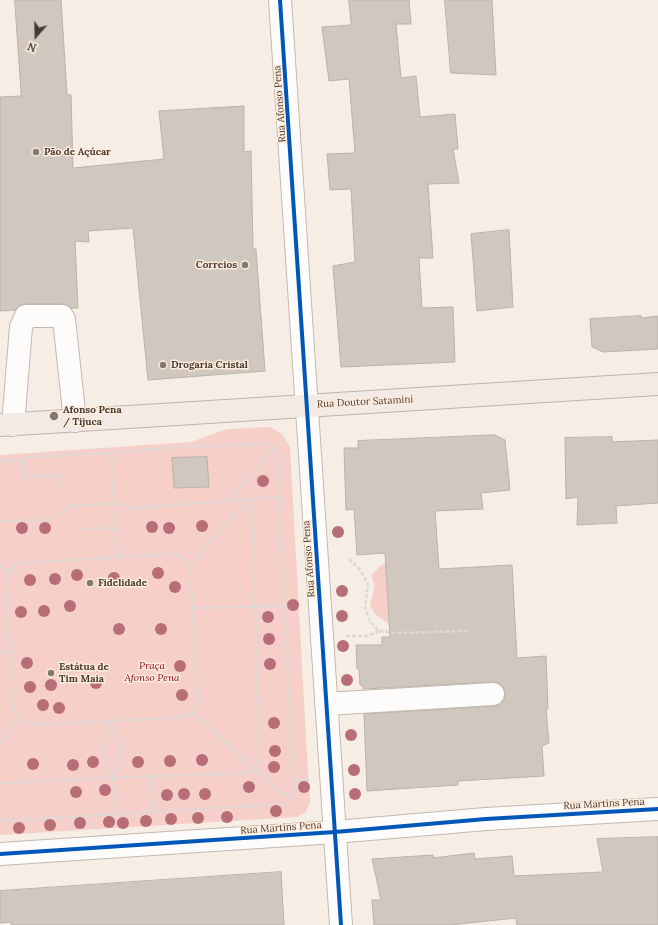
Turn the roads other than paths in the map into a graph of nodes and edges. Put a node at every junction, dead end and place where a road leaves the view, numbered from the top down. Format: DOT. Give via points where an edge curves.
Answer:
graph roads {
  1 [pos="280,0"];
  2 [pos="658,384"];
  3 [pos="308,405"];
  4 [pos="75,421"];
  5 [pos="7,425"];
  6 [pos="493,694"];
  7 [pos="326,704"];
  8 [pos="658,809"];
  9 [pos="335,832"];
  10 [pos="0,854"];
  11 [pos="341,925"];
  1 -- 3 [label="street, Rua Afonso Pena"];
  2 -- 3 [label="main road, Rua Doutor Satamini"];
  3 -- 4 [label="main road, Rua Doutor Satamini"];
  3 -- 7 [label="street, Rua Afonso Pena"];
  4 -- 5 [label="main road, Rua Doutor Satamini"];
  4 -- 5 [label="street" via="64,319 62,316 26,316 22,327"];
  6 -- 7 [label="street"];
  7 -- 9 [label="street, Rua Afonso Pena"];
  8 -- 9 [label="street, Rua Martins Pena" via="486,819"];
  9 -- 10 [label="street, Rua Martins Pena"];
  9 -- 11 [label="street, Rua Afonso Pena"];
}
